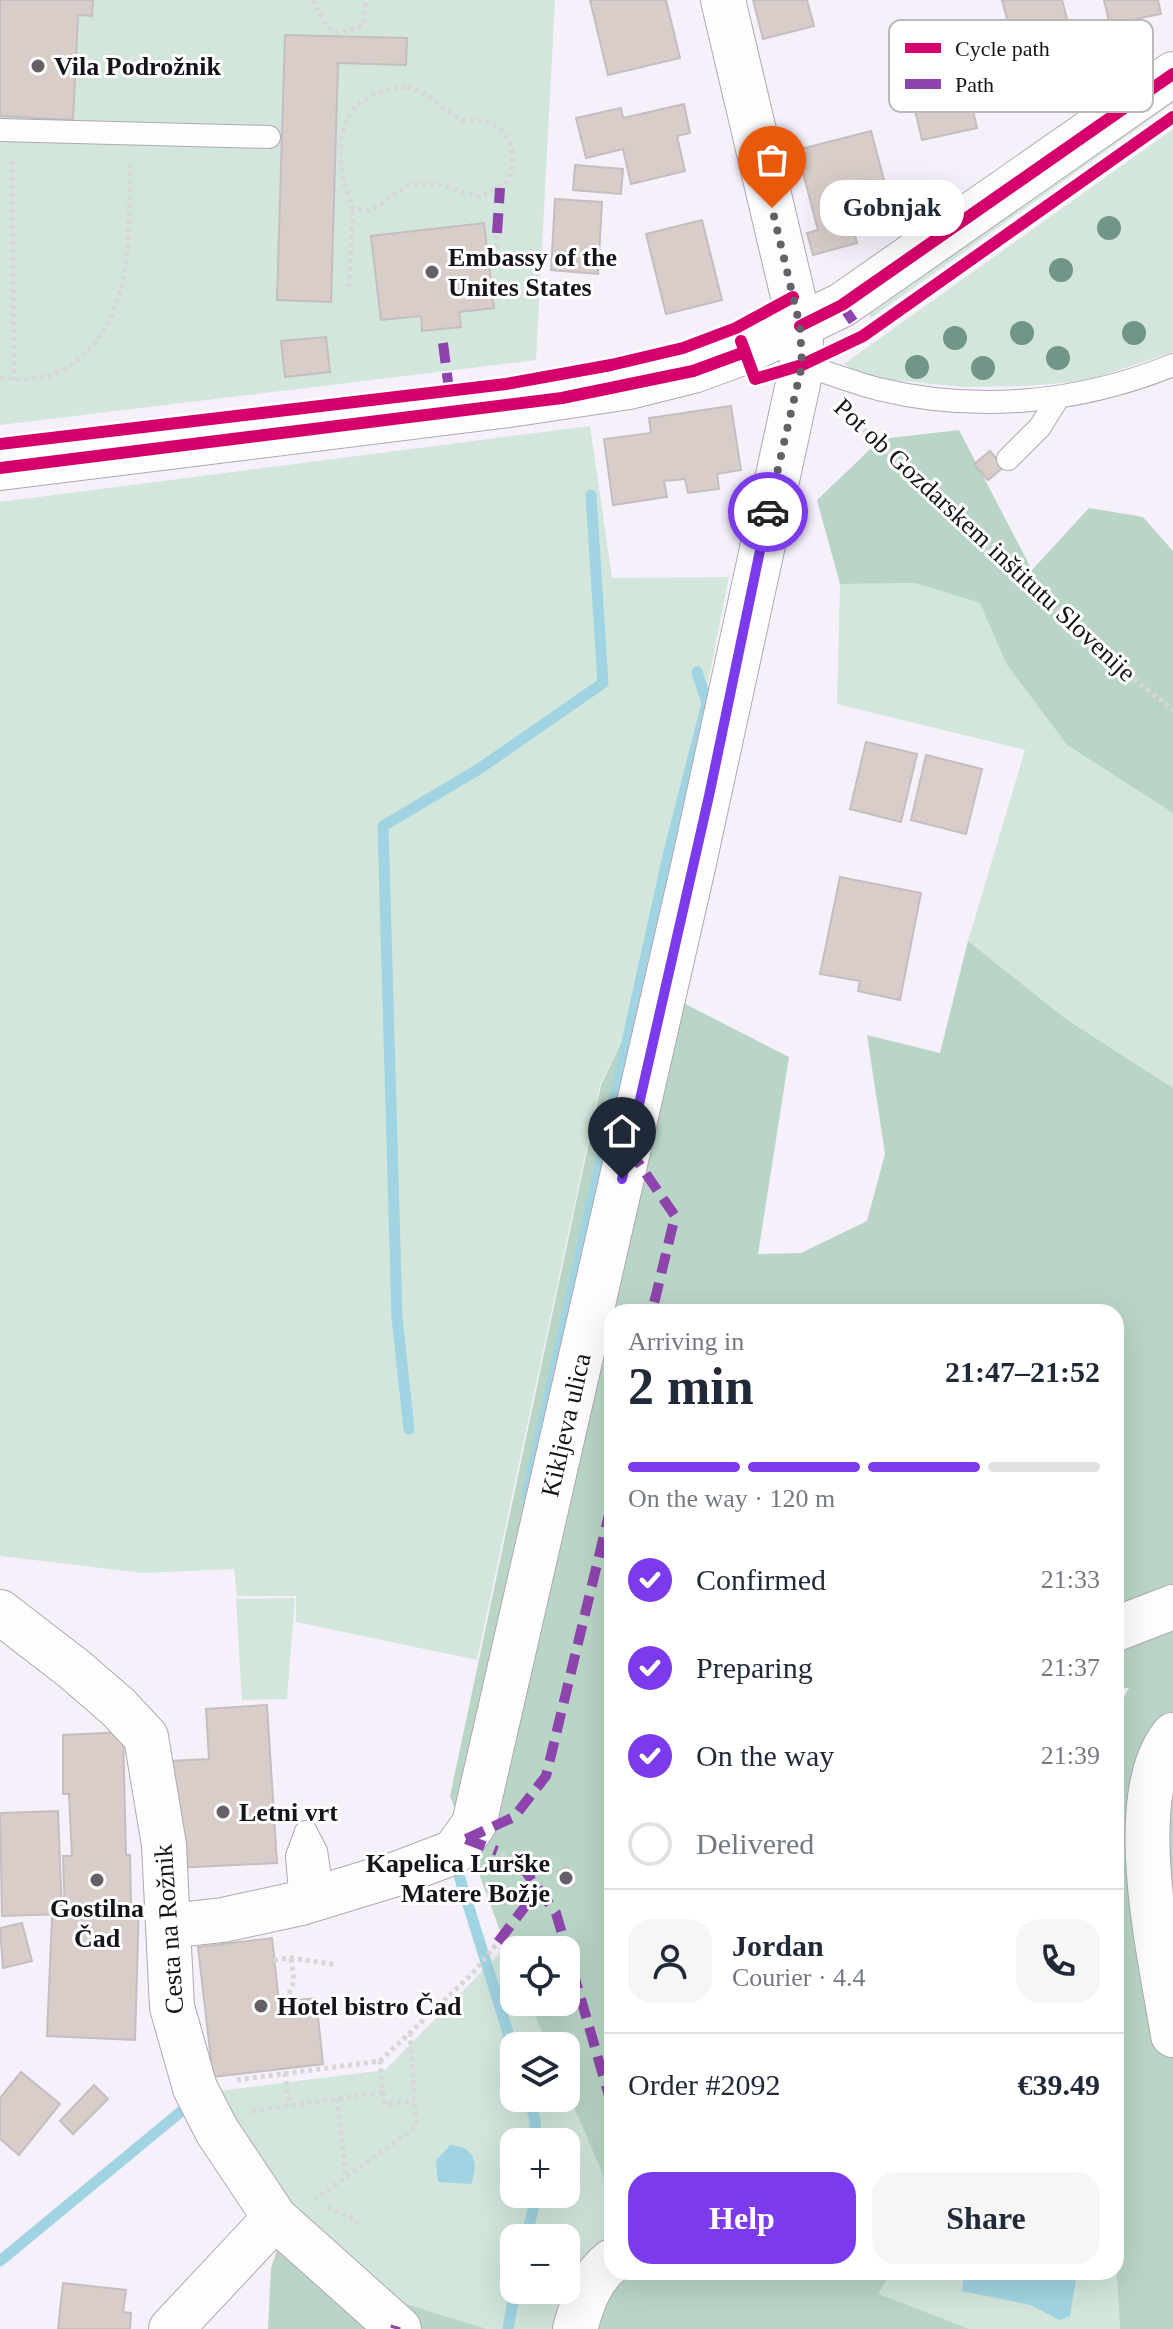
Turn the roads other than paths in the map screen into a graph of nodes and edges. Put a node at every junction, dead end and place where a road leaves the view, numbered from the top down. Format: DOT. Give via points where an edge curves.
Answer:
graph roads {
  1 [pos="723,0"];
  2 [pos="1173,74"];
  3 [pos="1153,88"];
  4 [pos="1119,112"];
  5 [pos="6,130"];
  6 [pos="269,137"];
  7 [pos="801,346"];
  8 [pos="1173,365"];
  9 [pos="1058,398"];
  10 [pos="1008,459"];
  11 [pos="0,468"];
  12 [pos="0,1612"];
  13 [pos="1173,1735"];
  14 [pos="168,1926"];
  15 [pos="1173,2035"];
  16 [pos="292,2210"];
  17 [pos="604,2267"];
  18 [pos="171,2329"];
  19 [pos="399,2329"];
  20 [pos="575,2329"];
  1 -- 7 [label="street"];
  2 -- 3 [label="street"];
  4 -- 7 [label="street" via="842,305"];
  5 -- 6 [label="lane"];
  7 -- 9 [label="lane" via="907,394 1018,402"];
  7 -- 11 [label="street" via="616,389"];
  7 -- 14 [label="street, Kikljeva ulica" via="697,853 474,1824 454,1852 312,1900"];
  8 -- 9 [label="lane" via="1095,392"];
  9 -- 10 [label="lane" via="1040,427"];
  12 -- 14 [label="street, Cesta na Rožnik" via="85,1678 146,1737 164,1845"];
  13 -- 15 [label="street" via="1152,1774 1148,1803 1151,1895"];
  14 -- 16 [label="street, Cesta na Rožnik" via="172,2007 186,2065 217,2131"];
  16 -- 18 [label="street"];
  16 -- 19 [label="street, Cesta na Rožnik"];
  17 -- 20 [label="street" via="585,2296"];
}
